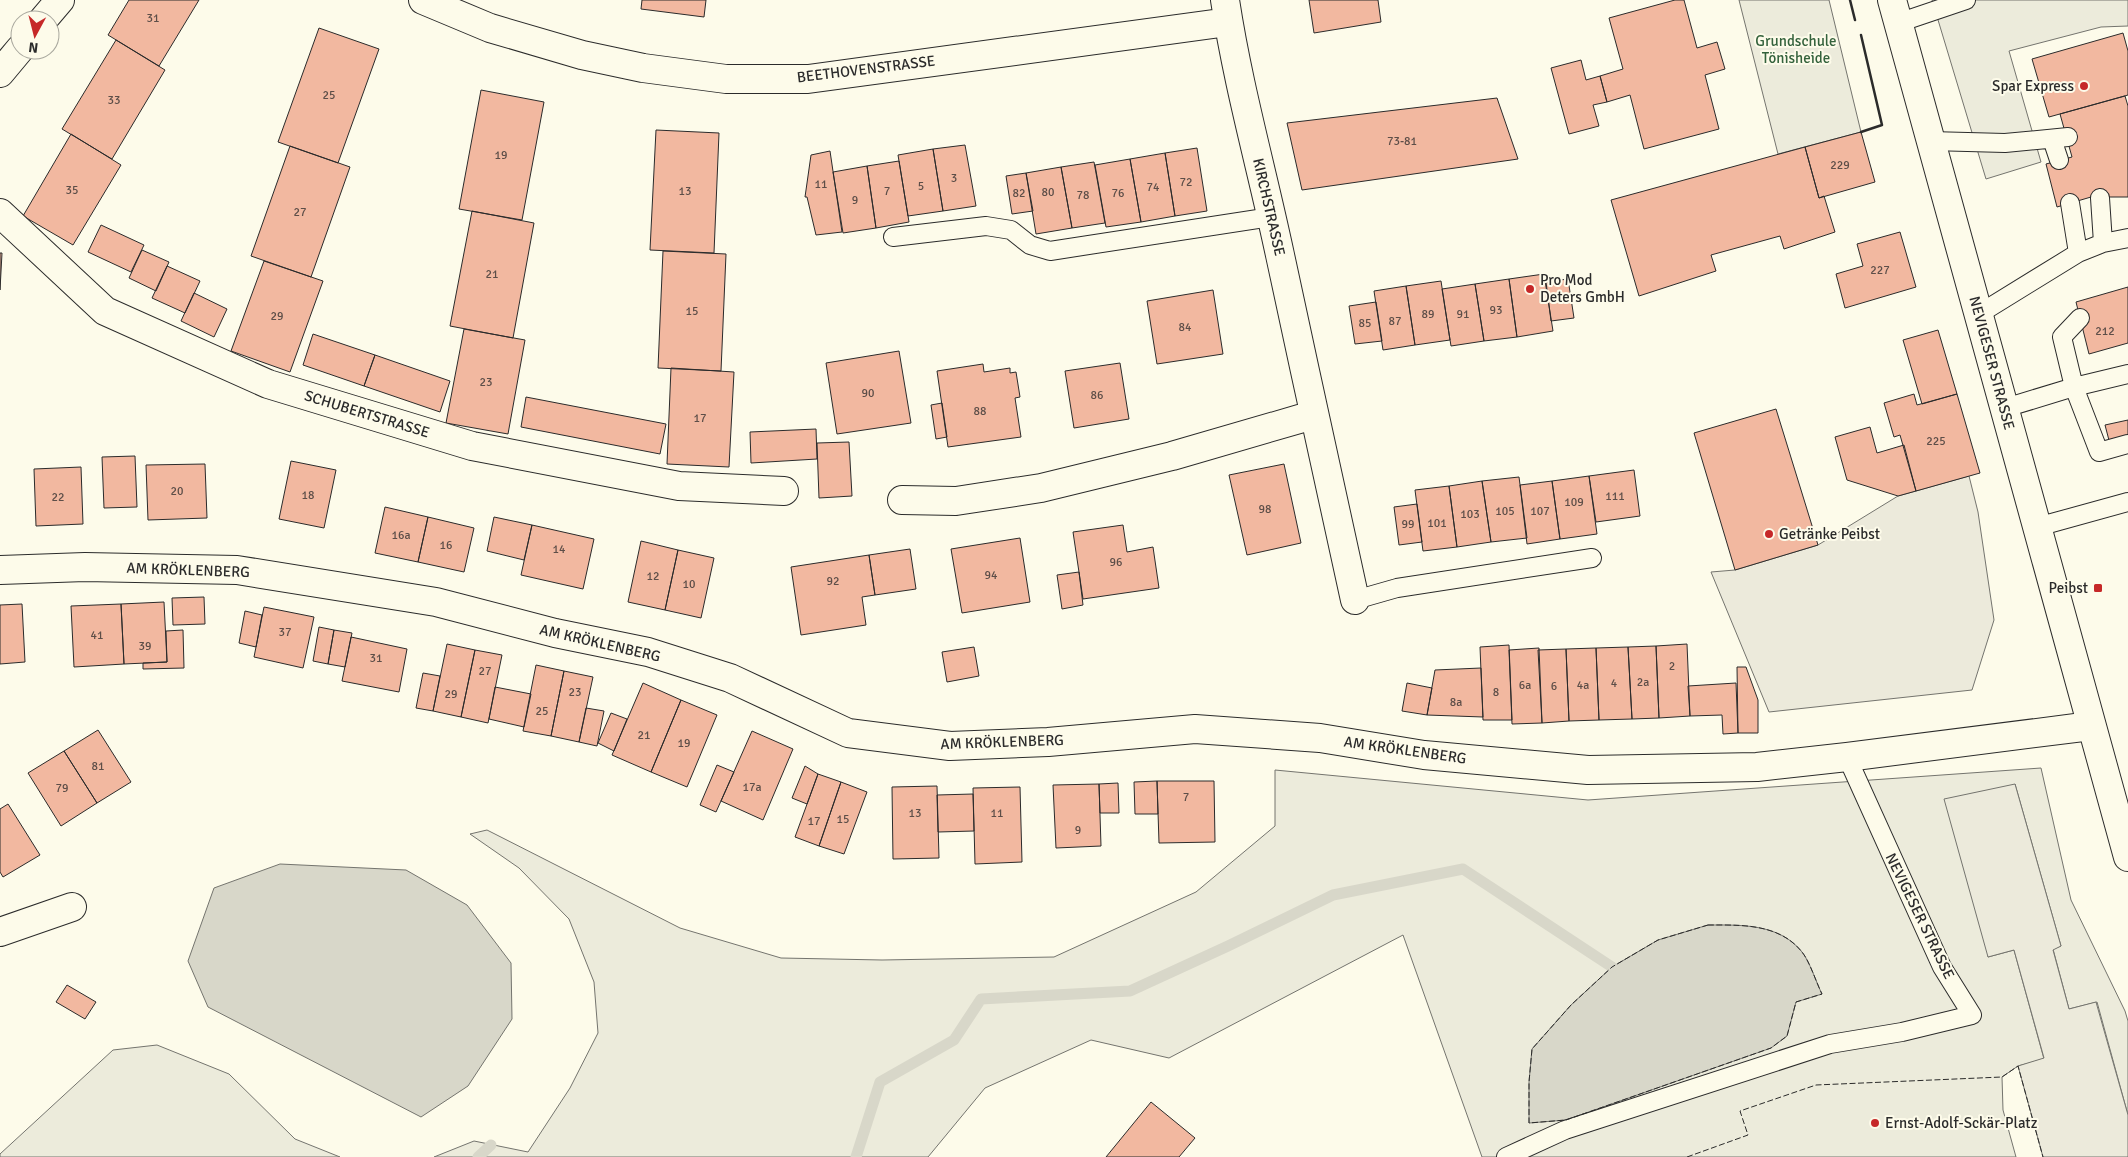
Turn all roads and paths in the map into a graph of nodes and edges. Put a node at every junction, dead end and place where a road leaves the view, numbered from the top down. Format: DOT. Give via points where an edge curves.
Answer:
graph roads {
  1 [pos="60,0"];
  2 [pos="423,0"];
  3 [pos="1966,0"];
  4 [pos="52,10"];
  5 [pos="1227,11"];
  6 [pos="1895,12"];
  7 [pos="11,60"];
  8 [pos="0,73"];
  9 [pos="1930,141"];
  10 [pos="2059,160"];
  11 [pos="2100,198"];
  12 [pos="2070,203"];
  13 [pos="0,212"];
  14 [pos="1271,217"];
  15 [pos="893,237"];
  16 [pos="2128,238"];
  17 [pos="2103,243"];
  18 [pos="2078,253"];
  19 [pos="1979,314"];
  20 [pos="2080,318"];
  21 [pos="2128,374"];
  22 [pos="2074,387"];
  23 [pos="2005,408"];
  24 [pos="1313,415"];
  25 [pos="2128,444"];
  26 [pos="784,491"];
  27 [pos="902,500"];
  28 [pos="2128,502"];
  29 [pos="2037,527"];
  30 [pos="1592,558"];
  31 [pos="0,570"];
  32 [pos="1355,600"];
  33 [pos="2091,726"];
  34 [pos="1847,757"];
  35 [pos="2128,857"];
  36 [pos="72,907"];
  37 [pos="0,932"];
  38 [pos="1506,1157"];
  1 -- 4 [label="street"];
  2 -- 5 [label="street, BEETHOVENSTRASSE" via="490,28 582,55 643,68 726,78 808,78"];
  3 -- 6 [label="lane" via="1952,6"];
  5 -- 14 [label="street, KIRCHSTRASSE" via="1233,54"];
  6 -- 9 [label="street, NEVIGESER STRASSE"];
  7 -- 8 [label="street"];
  9 -- 10 [label="lane" via="2005,143 2060,138"];
  9 -- 19 [label="street, NEVIGESER STRASSE"];
  11 -- 17 [label="lane"];
  12 -- 18 [label="lane"];
  13 -- 26 [label="street, SCHUBERTSTRASSE" via="105,311 268,384 472,446 679,486"];
  14 -- 15 [label="lane" via="1050,252 1030,245 1011,230 986,226"];
  14 -- 24 [label="street, KIRCHSTRASSE"];
  16 -- 17 [label="lane"];
  17 -- 18 [label="lane"];
  18 -- 19 [label="lane"];
  19 -- 23 [label="street, NEVIGESER STRASSE"];
  20 -- 22 [label="lane" via="2062,337"];
  21 -- 22 [label="lane"];
  22 -- 23 [label="lane"];
  22 -- 25 [label="lane" via="2099,452"];
  23 -- 29 [label="street, NEVIGESER STRASSE"];
  24 -- 27 [label="street" via="1172,456 1041,488 956,501"];
  24 -- 32 [label="street, KIRCHSTRASSE"];
  28 -- 29 [label="lane"];
  29 -- 33 [label="street, NEVIGESER STRASSE"];
  30 -- 32 [label="lane" via="1397,588"];
  31 -- 34 [label="street, AM KRÖKLENBERG" via="85,567 238,570 436,602 555,633 648,652 730,678 848,733 950,746 1048,742 1195,729 1320,738 1424,755 1588,770 1757,767"];
  33 -- 34 [label="street"];
  33 -- 35 [label="street, NEVIGESER STRASSE"];
  34 -- 38 [label="lane, NEVIGESER STRASSE" via="1942,967 1972,1015 1902,1032 1830,1044 1564,1130"];
  36 -- 37 [label="street"];
}
